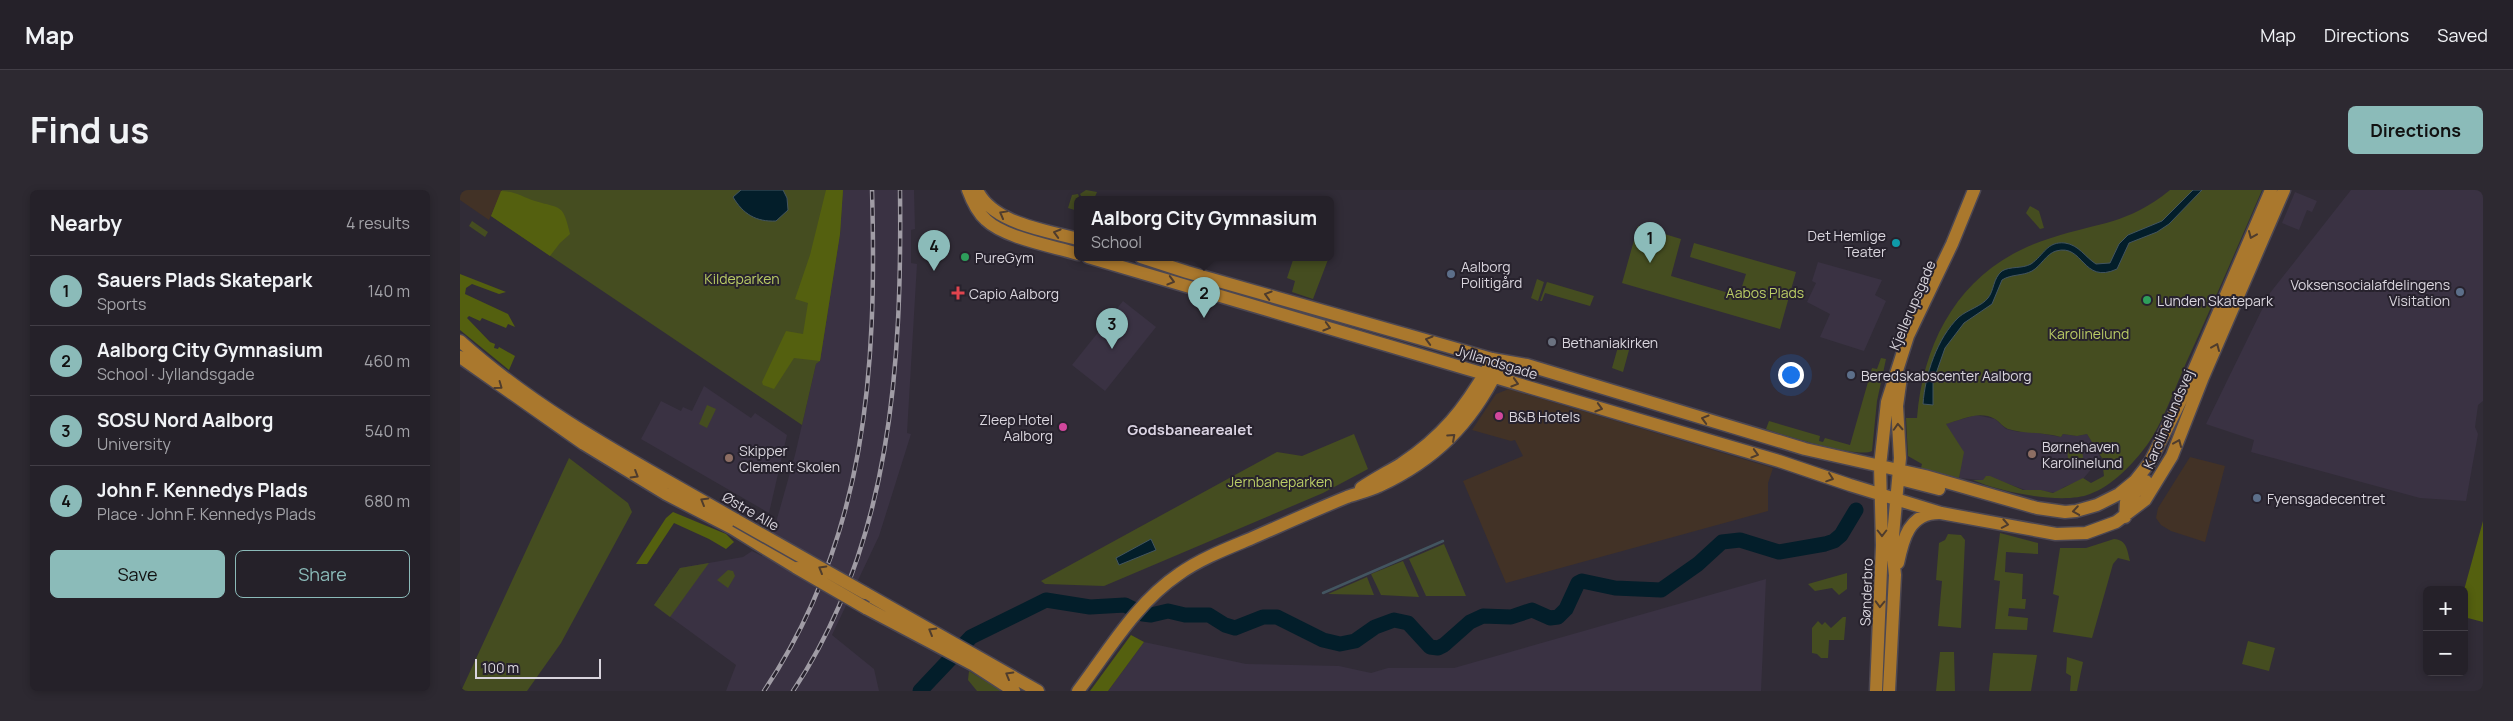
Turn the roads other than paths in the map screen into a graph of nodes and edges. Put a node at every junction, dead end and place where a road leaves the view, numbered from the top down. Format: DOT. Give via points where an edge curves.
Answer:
graph roads {
  1 [pos="968,190"];
  2 [pos="977,190"];
  3 [pos="1974,190"];
  4 [pos="1982,190"];
  5 [pos="2271,190"];
  6 [pos="2284,190"];
  7 [pos="1074,238"];
  8 [pos="1074,253"];
  9 [pos="1102,261"];
  10 [pos="1153,261"];
  11 [pos="460,341"];
  12 [pos="460,357"];
  13 [pos="1498,360"];
  14 [pos="1490,375"];
  15 [pos="2181,400"];
  16 [pos="1880,466"];
  17 [pos="1895,477"];
  18 [pos="1882,495"];
  19 [pos="1896,499"];
  20 [pos="2111,499"];
  21 [pos="2128,510"];
  22 [pos="1942,513"];
  23 [pos="734,524"];
  24 [pos="1895,575"];
  25 [pos="977,662"];
  26 [pos="1014,691"];
  27 [pos="1038,691"];
  28 [pos="1078,691"];
  29 [pos="1876,691"];
  30 [pos="1889,691"];
  1 -- 8 [label="main road" via="984,219 1023,238"];
  7 -- 2 [label="main road, one-way" via="996,210 982,199"];
  3 -- 16 [label="main road, Kjellerupsgade" via="1900,357 1887,402"];
  17 -- 4 [label="main road, Kjellerupsgade, one-way" via="1898,396 1906,355 1922,314"];
  5 -- 15 [label="main road, Karolinelundsvej, one-way"];
  21 -- 6 [label="main road, Karolinelundsvej, one-way" via="2150,493 2172,456"];
  9 -- 14 [label="main road, Jyllandsgade, one-way"];
  13 -- 10 [label="main road, Jyllandsgade, one-way"];
  23 -- 11 [label="main road, Østre Alle, one-way" via="565,420 489,366"];
  12 -- 23 [label="main road, Østre Alle, one-way" via="578,440 666,494"];
  13 -- 14 [label="main road"];
  16 -- 13 [label="main road, Jyllandsgade, one-way" via="1805,449 1528,365"];
  14 -- 18 [label="main road, Jyllandsgade, one-way"];
  14 -- 28 [label="main road" via="1443,431 1401,464 1348,497 1215,554 1179,573 1151,596"];
  15 -- 20 [label="main road, Karolinelundsvej" via="2143,472"];
  15 -- 21 [label="main road" via="2161,456"];
  16 -- 17 [label="main road, Jyllandsgade"];
  16 -- 18 [label="main road, Kjellerupsgade"];
  17 -- 18 [label="main road"];
  17 -- 19 [label="main road, Kjellerupsgade"];
  20 -- 17 [label="main road, Karolinelundsvej, one-way" via="2065,512"];
  18 -- 19 [label="main road, Jyllandsgade"];
  18 -- 29 [label="main road, Sønderbro, one-way"];
  19 -- 22 [label="main road, Karolinelundsvej"];
  19 -- 24 [label="main road, Sønderbro" via="1892,547"];
  20 -- 21 [label="main road"];
  22 -- 21 [label="main road, Karolinelundsvej, one-way" via="2066,535 2096,531"];
  22 -- 24 [label="main road" via="1926,515 1909,527 1902,542"];
  23 -- 25 [label="main road, Østre Alle, bridge"];
  24 -- 30 [label="main road, Sønderbro"];
  25 -- 26 [label="main road, Østre Alle"];
  27 -- 25 [label="main road, Østre Alle, one-way"];
}
